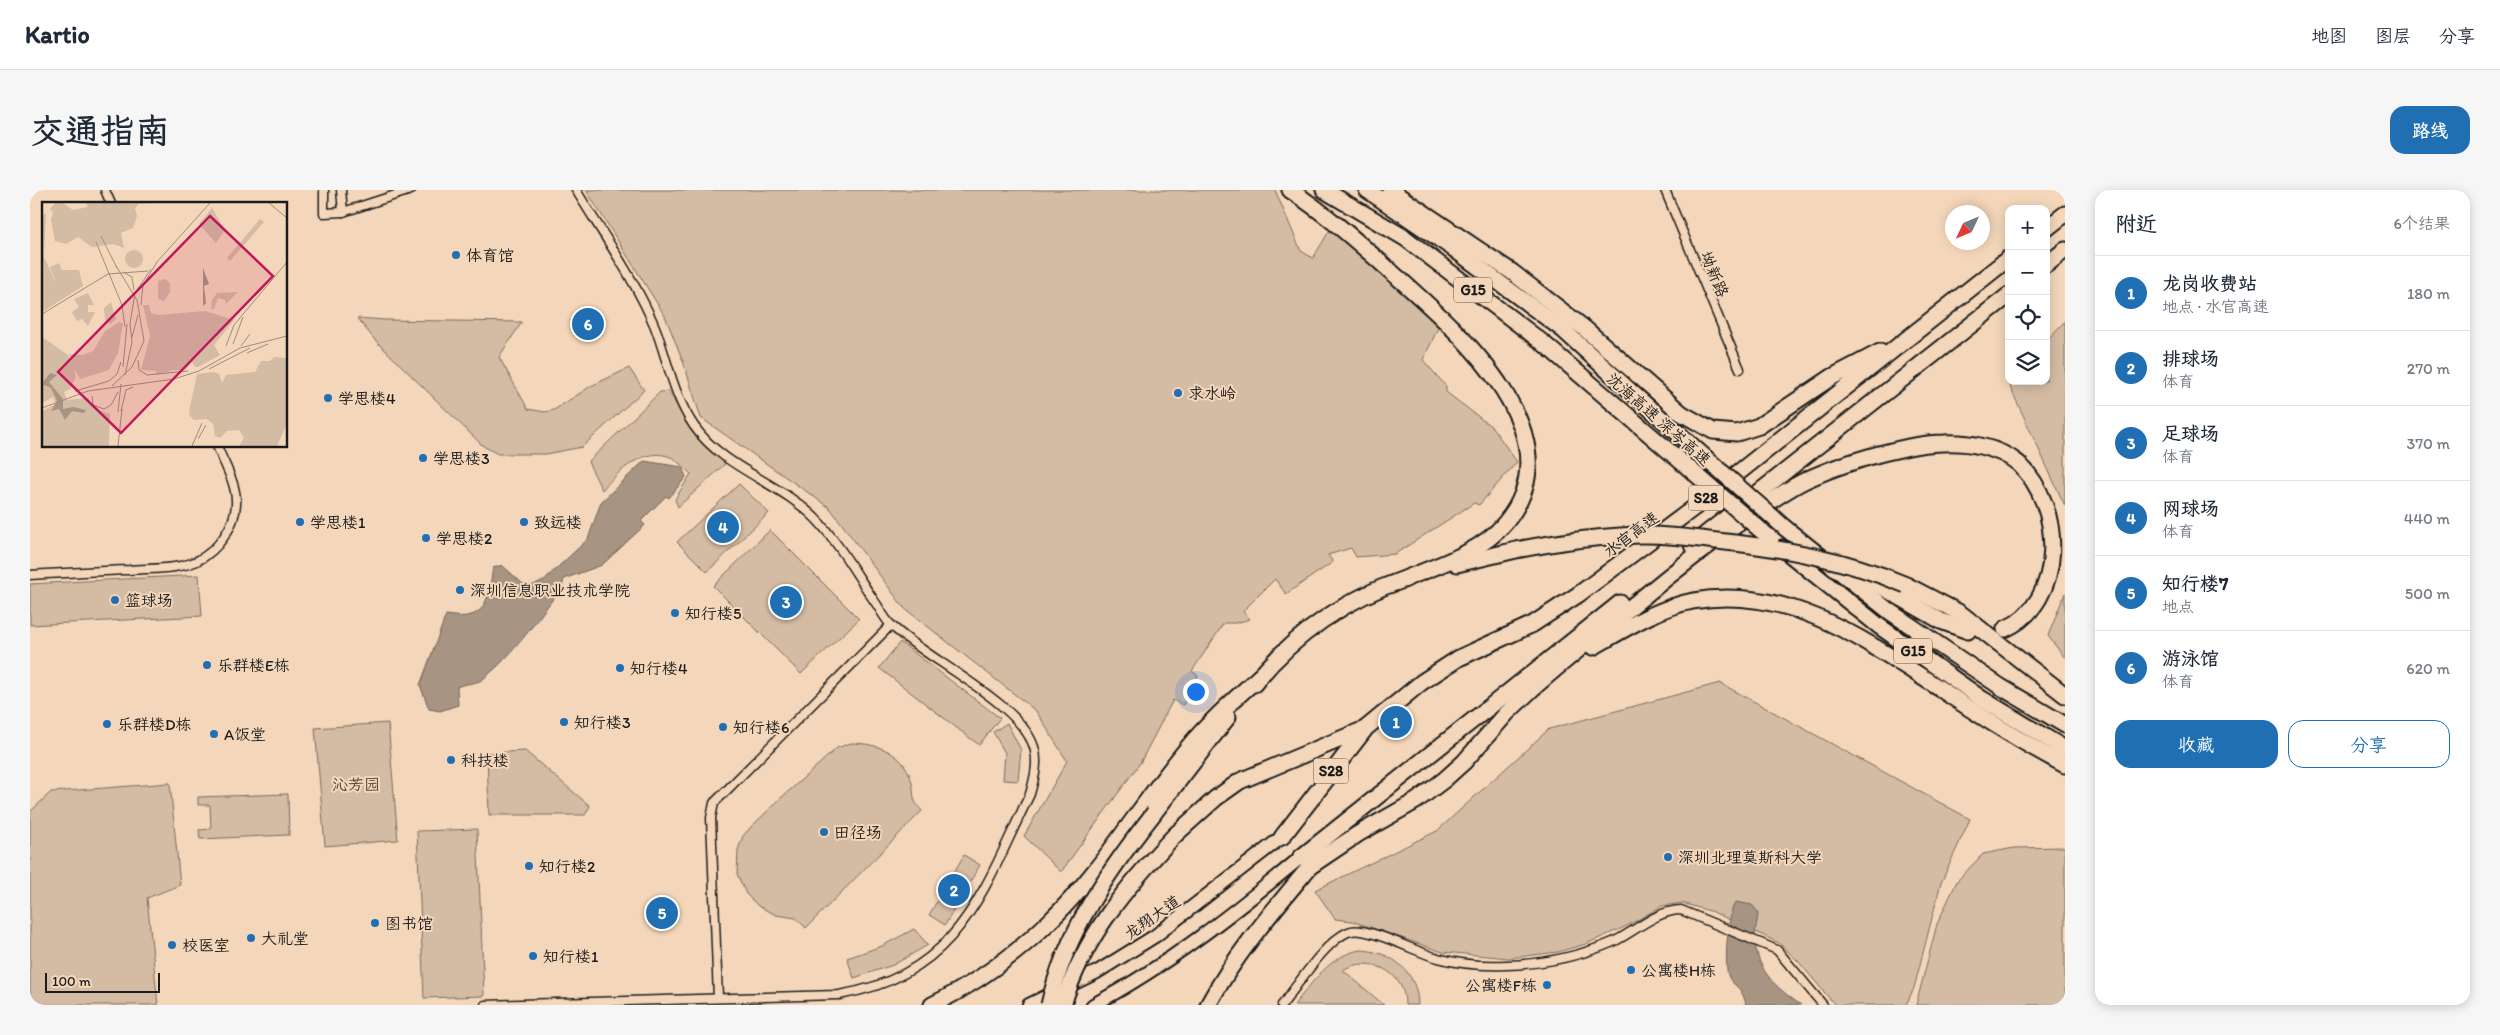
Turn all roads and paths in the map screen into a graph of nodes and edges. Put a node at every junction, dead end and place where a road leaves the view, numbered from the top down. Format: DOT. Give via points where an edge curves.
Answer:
graph roads {
  1 [pos="105,190"];
  2 [pos="324,190"];
  3 [pos="341,190"];
  4 [pos="410,190"];
  5 [pos="576,190"];
  6 [pos="1290,190"];
  7 [pos="1324,190"];
  8 [pos="1367,190"];
  9 [pos="1390,190"];
  10 [pos="1665,190"];
  11 [pos="110,202"];
  12 [pos="343,212"];
  13 [pos="2065,214"];
  14 [pos="2050,226"];
  15 [pos="2065,250"];
  16 [pos="2005,261"];
  17 [pos="2050,262"];
  18 [pos="2005,298"];
  19 [pos="1914,334"];
  20 [pos="1740,369"];
  21 [pos="218,448"];
  22 [pos="1788,530"];
  23 [pos="30,575"];
  24 [pos="1397,582"];
  25 [pos="891,625"];
  26 [pos="2005,629"];
  27 [pos="1968,631"];
  28 [pos="1555,669"];
  29 [pos="1260,676"];
  30 [pos="2065,695"];
  31 [pos="2065,725"];
  32 [pos="1366,728"];
  33 [pos="2065,750"];
  34 [pos="2065,765"];
  35 [pos="1400,810"];
  36 [pos="1355,814"];
  37 [pos="1282,837"];
  38 [pos="1306,861"];
  39 [pos="718,998"];
  40 [pos="485,1005"];
  41 [pos="932,1005"];
  42 [pos="1029,1005"];
  43 [pos="1049,1005"];
  44 [pos="1063,1005"];
  45 [pos="1093,1005"];
  46 [pos="1208,1005"];
  47 [pos="1282,1005"];
  48 [pos="1823,1005"];
  1 -- 11 [label="street"];
  2 -- 12 [label="street" via="324,213"];
  3 -- 12 [label="street"];
  4 -- 12 [label="street"];
  5 -- 25 [label="street" via="649,316 674,388 695,428 724,456 792,498 816,520"];
  6 -- 24 [label="highway" via="1322,211 1455,330 1484,363 1505,394 1526,440 1528,466 1525,490 1514,512 1497,532 1471,549"];
  7 -- 33 [label="highway, 沈海高速 深岑高速 / G15, bridge" via="1404,238 1542,342 1771,539 1879,626 1982,699"];
  8 -- 22 [label="highway, 沈海高速 深岑高速 / G15, bridge" via="1562,329"];
  9 -- 19 [label="highway" via="1512,272 1584,328 1681,413 1713,431 1737,433 1759,426 1832,377"];
  10 -- 20 [label="street, 坳新路"];
  13 -- 14 [label="highway"];
  15 -- 17 [label="highway"];
  16 -- 19 [label="highway, 水官高速 / S28"];
  18 -- 36 [label="highway, S28" via="1812,448"];
  19 -- 32 [label="highway, 水官高速 / S28" via="1580,594 1520,632 1445,666"];
  21 -- 23 [label="street" via="230,477 236,504 230,526 208,554 174,567"];
  22 -- 27 [label="highway" via="1918,608"];
  22 -- 31 [label="highway, 沈海高速 深岑高速 / G15" via="1889,611 2001,687"];
  24 -- 29 [label="highway" via="1340,609 1299,639"];
  24 -- 30 [label="highway, bridge" via="1516,550 1614,536 1670,536 1748,544 1828,558 1862,567 1906,585 1960,613"];
  25 -- 39 [label="street" via="714,803 710,818"];
  25 -- 39 [label="street" via="1021,725 1035,751 1030,794 972,908 947,943 917,968 884,985 839,995"];
  26 -- 28 [label="highway" via="2034,613 2055,585 2062,562 2058,523 2043,489 2016,461 1994,450 1944,442 1904,448 1853,462 1789,488 1699,551"];
  28 -- 34 [label="highway" via="1626,628 1671,607 1712,599 1754,599 1795,608 1839,626 2013,737"];
  28 -- 35 [label="highway" via="1507,713 1456,770"];
  29 -- 41 [label="highway" via="1196,738 1085,881 1049,922 1002,962"];
  29 -- 43 [label="highway, bridge" via="1118,861 1089,906 1062,962"];
  32 -- 37 [label="highway, 水官高速 / S28"];
  32 -- 44 [label="highway, bridge" via="1240,781 1175,835 1128,886 1098,927 1076,968"];
  35 -- 36 [label="highway"];
  35 -- 38 [label="highway"];
  36 -- 38 [label="highway"];
  37 -- 42 [label="main road, 龙翔大道" via="1148,941 1097,972"];
  38 -- 45 [label="main road" via="1189,946"];
  38 -- 46 [label="highway" via="1293,885 1232,964"];
  39 -- 40 [label="street"];
  47 -- 48 [label="street" via="1332,942 1352,931 1369,932 1440,959 1505,965 1579,955 1617,940 1675,910 1688,911 1761,942 1782,955"];
}
